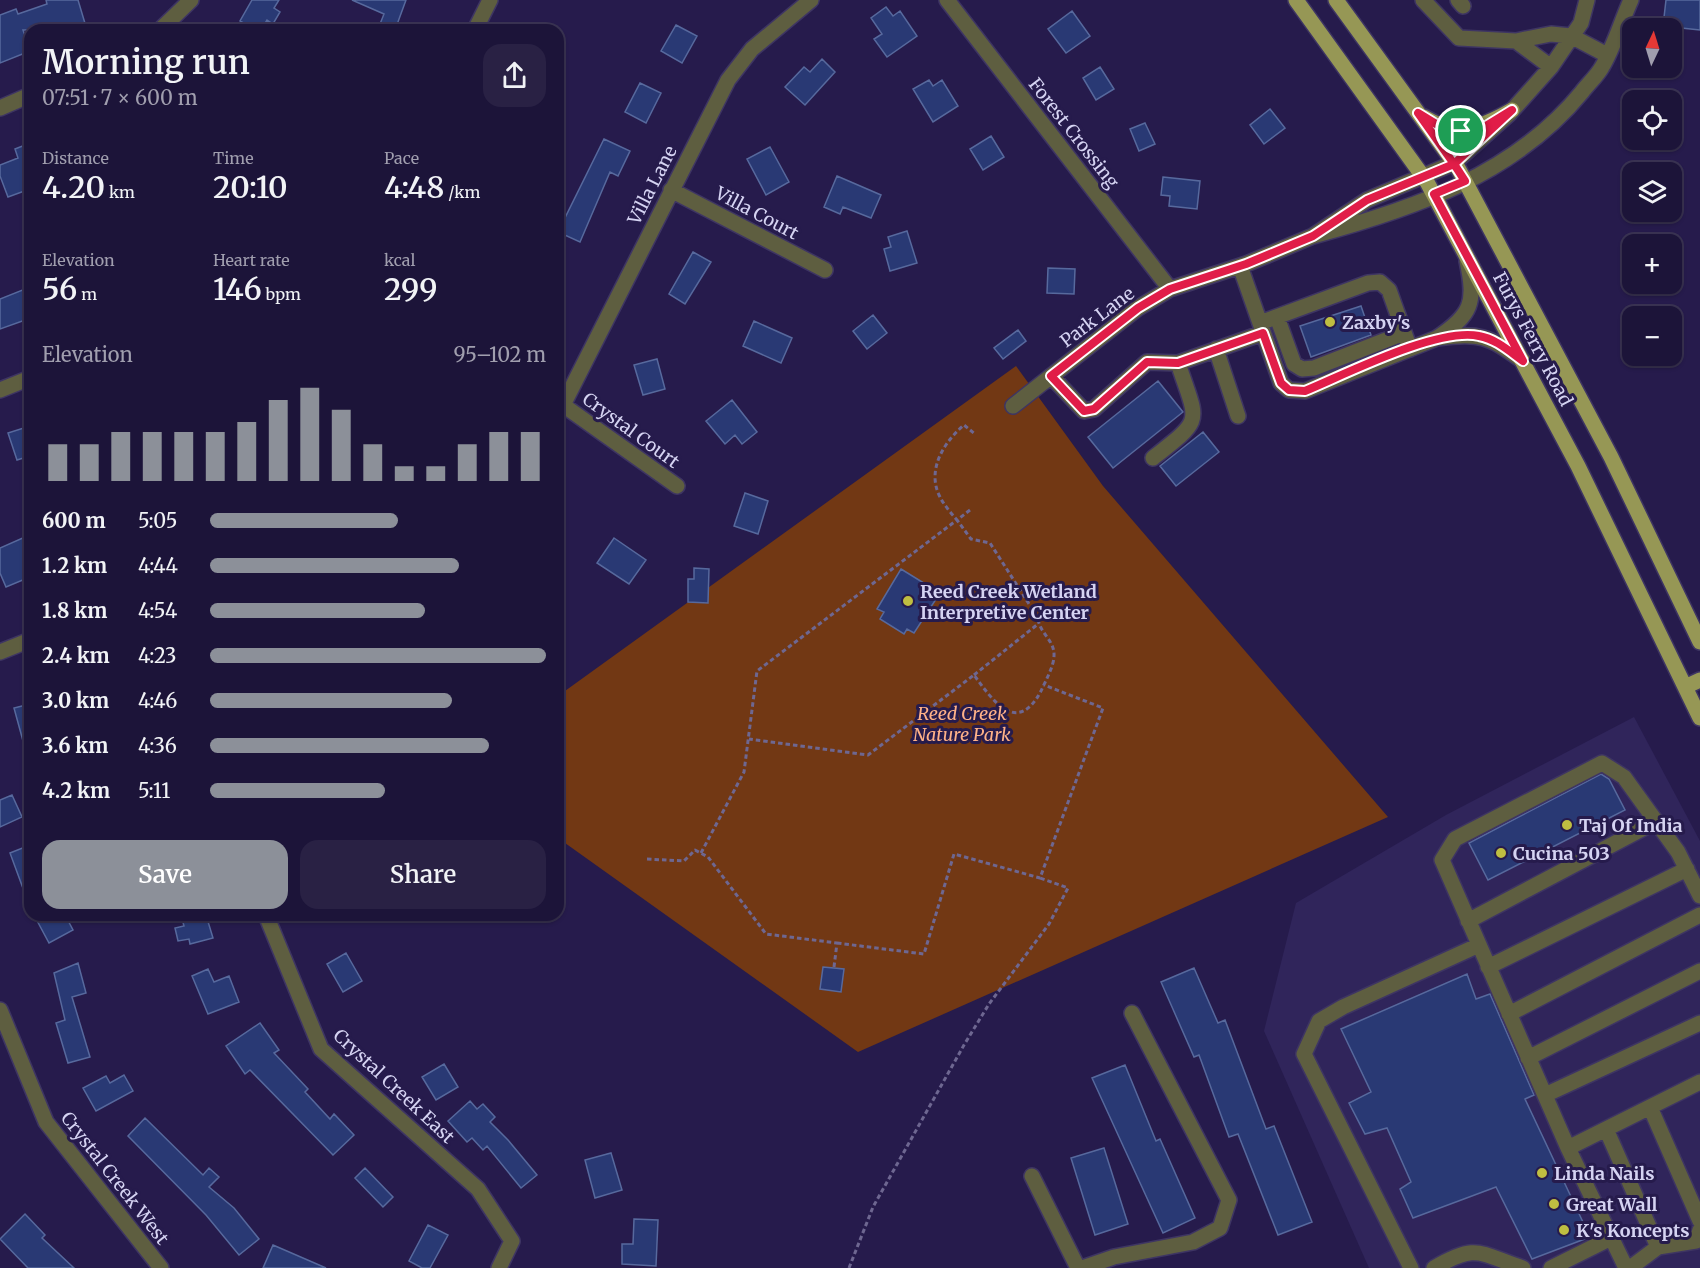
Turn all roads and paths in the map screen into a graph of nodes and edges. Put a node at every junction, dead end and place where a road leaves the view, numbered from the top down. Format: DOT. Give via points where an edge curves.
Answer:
graph roads {
  1 [pos="191,0"];
  2 [pos="490,0"];
  3 [pos="811,0"];
  4 [pos="947,0"];
  5 [pos="1296,0"];
  6 [pos="1336,0"];
  7 [pos="1423,0"];
  8 [pos="1587,0"];
  9 [pos="1630,0"];
  10 [pos="166,24"];
  11 [pos="478,24"];
  12 [pos="1571,36"];
  13 [pos="1516,41"];
  14 [pos="1607,55"];
  15 [pos="1551,67"];
  16 [pos="24,98"];
  17 [pos="0,108"];
  18 [pos="1512,110"];
  19 [pos="1418,113"];
  20 [pos="1454,164"];
  21 [pos="1423,175"];
  22 [pos="1465,181"];
  23 [pos="671,190"];
  24 [pos="1434,194"];
  25 [pos="1313,236"];
  26 [pos="1465,252"];
  27 [pos="1240,266"];
  28 [pos="825,270"];
  29 [pos="1170,289"];
  30 [pos="1277,317"];
  31 [pos="1262,328"];
  32 [pos="1404,333"];
  33 [pos="1437,338"];
  34 [pos="1410,349"];
  35 [pos="1216,350"];
  36 [pos="1523,361"];
  37 [pos="1178,363"];
  38 [pos="1051,376"];
  39 [pos="24,380"];
  40 [pos="0,390"];
  41 [pos="564,401"];
  42 [pos="1013,406"];
  43 [pos="564,409"];
  44 [pos="1238,417"];
  45 [pos="975,434"];
  46 [pos="1153,458"];
  47 [pos="677,486"];
  48 [pos="970,510"];
  49 [pos="957,520"];
  50 [pos="1038,624"];
  51 [pos="24,642"];
  52 [pos="1700,642"];
  53 [pos="0,652"];
  54 [pos="974,675"];
  55 [pos="1700,680"];
  56 [pos="1044,684"];
  57 [pos="1685,687"];
  58 [pos="1700,718"];
  59 [pos="749,739"];
  60 [pos="1655,822"];
  61 [pos="701,853"];
  62 [pos="647,860"];
  63 [pos="1687,869"];
  64 [pos="1040,878"];
  65 [pos="1700,896"];
  66 [pos="1700,915"];
  67 [pos="268,921"];
  68 [pos="1468,921"];
  69 [pos="837,943"];
  70 [pos="1479,945"];
  71 [pos="834,967"];
  72 [pos="1488,967"];
  73 [pos="1700,971"];
  74 [pos="0,1010"];
  75 [pos="1132,1013"];
  76 [pos="1509,1014"];
  77 [pos="1700,1023"];
  78 [pos="1528,1058"];
  79 [pos="1700,1082"];
  80 [pos="1545,1095"];
  81 [pos="1650,1107"];
  82 [pos="1606,1129"];
  83 [pos="1568,1148"];
  84 [pos="1032,1176"];
  85 [pos="1700,1221"];
  86 [pos="1700,1230"];
  87 [pos="1611,1238"];
  88 [pos="1658,1247"];
  89 [pos="161,1268"];
  90 [pos="499,1268"];
  91 [pos="849,1268"];
  92 [pos="1080,1268"];
  93 [pos="1411,1268"];
  94 [pos="1434,1268"];
  95 [pos="1523,1268"];
  96 [pos="1551,1268"];
  97 [pos="1626,1268"];
  98 [pos="1630,1268"];
  1 -- 10 [label="street"];
  2 -- 11 [label="street"];
  3 -- 23 [label="street, Villa Lane" via="752,49 728,80"];
  4 -- 29 [label="street, Forest Crossing"];
  5 -- 21 [label="main road, Furys Ferry Road"];
  6 -- 19 [label="main road, Furys Ferry Road"];
  7 -- 13 [label="street" via="1459,38"];
  8 -- 12 [label="street" via="1581,22"];
  9 -- 14 [label="street, Park Lane"];
  12 -- 13 [label="street" via="1551,34"];
  12 -- 14 [label="street"];
  12 -- 15 [label="street"];
  13 -- 15 [label="street"];
  14 -- 22 [label="street, Park Lane" via="1602,68 1536,141 1482,176"];
  15 -- 18 [label="street"];
  16 -- 17 [label="street"];
  18 -- 19 [label="main road" via="1486,126 1461,131 1436,124"];
  18 -- 20 [label="street"];
  19 -- 20 [label="main road, Furys Ferry Road"];
  20 -- 21 [label="street, Park Lane"];
  20 -- 22 [label="main road, Furys Ferry Road"];
  21 -- 24 [label="main road, Furys Ferry Road"];
  21 -- 25 [label="street, Park Lane" via="1367,200"];
  22 -- 24 [label="street, Park Lane"];
  22 -- 52 [label="main road, Furys Ferry Road" via="1611,457"];
  23 -- 28 [label="street, Villa Court"];
  23 -- 41 [label="street, Villa Lane"];
  24 -- 25 [label="street, Park Lane" via="1382,217"];
  24 -- 26 [label="main road, Furys Ferry Road"];
  25 -- 27 [label="street, Park Lane"];
  26 -- 33 [label="street" via="1472,286 1470,304 1460,323"];
  26 -- 36 [label="main road, Furys Ferry Road"];
  27 -- 29 [label="street, Park Lane"];
  27 -- 31 [label="street"];
  29 -- 38 [label="street, Park Lane" via="1138,308"];
  30 -- 31 [label="street"];
  30 -- 32 [label="street" via="1380,282 1389,290"];
  30 -- 32 [label="street" via="1294,364 1302,369 1314,368"];
  31 -- 34 [label="street" via="1281,383 1289,390 1305,391"];
  31 -- 35 [label="street"];
  32 -- 34 [label="street"];
  33 -- 34 [label="street"];
  33 -- 36 [label="street" via="1479,336 1494,340"];
  35 -- 37 [label="street"];
  35 -- 44 [label="street"];
  36 -- 57 [label="main road, Furys Ferry Road"];
  37 -- 38 [label="street" via="1147,362 1094,409 1084,411"];
  37 -- 46 [label="street" via="1195,413 1193,422 1190,429"];
  38 -- 42 [label="street, Park Lane"];
  39 -- 40 [label="street"];
  43 -- 47 [label="street, Crystal Court"];
  45 -- 49 [label="path" via="964,425 948,438 936,472 939,496"];
  48 -- 49 [label="path"];
  49 -- 50 [label="path" via="971,539 990,543 1019,585"];
  49 -- 59 [label="path" via="757,672"];
  50 -- 54 [label="path"];
  50 -- 56 [label="path" via="1053,644 1055,657"];
  51 -- 53 [label="street"];
  54 -- 56 [label="path" via="995,704 1015,712 1033,706"];
  54 -- 59 [label="path" via="868,755"];
  55 -- 57 [label="main road"];
  56 -- 64 [label="path" via="1103,708"];
  57 -- 58 [label="main road, Furys Ferry Road"];
  59 -- 61 [label="path" via="744,772"];
  60 -- 63 [label="street"];
  60 -- 68 [label="street"];
  60 -- 68 [label="street" via="1624,777 1602,764 1455,839 1442,860"];
  61 -- 62 [label="path" via="695,850 684,861"];
  61 -- 69 [label="path" via="766,934"];
  63 -- 65 [label="street"];
  63 -- 72 [label="street"];
  64 -- 69 [label="path" via="954,854 924,954"];
  64 -- 91 [label="path" via="1068,888 1049,924 989,1004 964,1045 873,1208"];
  66 -- 76 [label="street"];
  67 -- 90 [label="street, Crystal Creek East" via="321,1049 478,1189 512,1241"];
  68 -- 70 [label="street"];
  69 -- 71 [label="path"];
  70 -- 72 [label="street"];
  70 -- 93 [label="street" via="1319,1021 1304,1054"];
  72 -- 76 [label="street"];
  73 -- 78 [label="street"];
  74 -- 89 [label="street, Crystal Creek West" via="46,1122"];
  75 -- 92 [label="street" via="1229,1200 1220,1228 1193,1242 1114,1257"];
  76 -- 78 [label="street"];
  77 -- 80 [label="street"];
  78 -- 80 [label="street"];
  79 -- 81 [label="street"];
  80 -- 83 [label="street"];
  81 -- 82 [label="street"];
  81 -- 85 [label="street"];
  82 -- 83 [label="street"];
  82 -- 88 [label="street"];
  83 -- 87 [label="street"];
  84 -- 92 [label="street"];
  86 -- 88 [label="street" via="1696,1241"];
  87 -- 96 [label="street"];
  87 -- 97 [label="street"];
  88 -- 98 [label="street"];
  94 -- 95 [label="street" via="1460,1253 1472,1251"];
}
